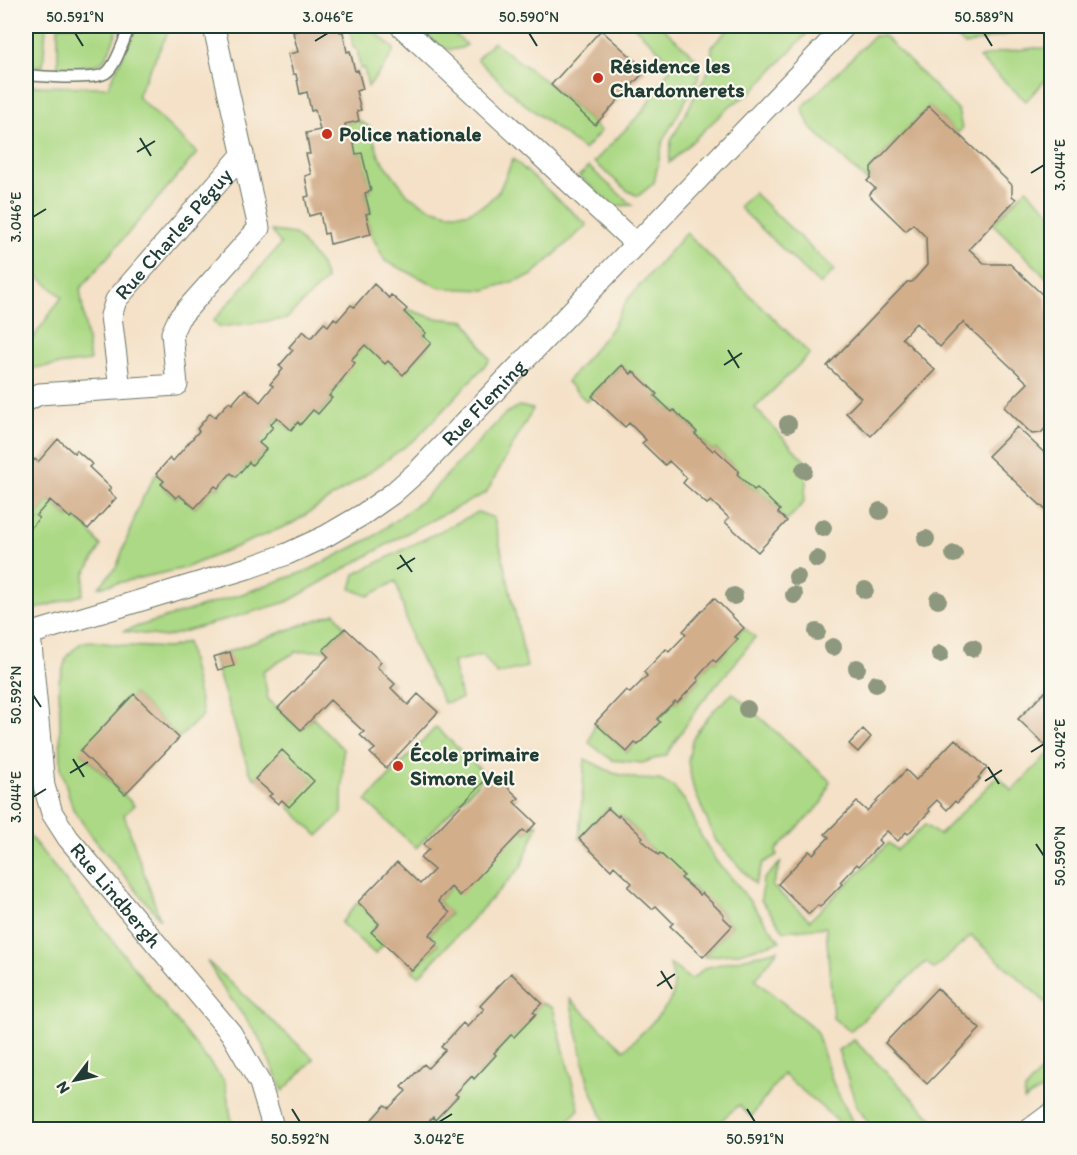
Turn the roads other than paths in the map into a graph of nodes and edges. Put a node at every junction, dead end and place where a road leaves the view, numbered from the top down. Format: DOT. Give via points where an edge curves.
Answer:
graph roads {
  1 [pos="130,26"];
  2 [pos="216,26"];
  3 [pos="401,26"];
  4 [pos="844,26"];
  5 [pos="26,75"];
  6 [pos="243,154"];
  7 [pos="635,243"];
  8 [pos="120,389"];
  9 [pos="26,400"];
  10 [pos="28,634"];
  11 [pos="1052,1113"];
  12 [pos="274,1130"];
  13 [pos="1029,1130"];
  1 -- 5 [label="lane" via="106,74"];
  2 -- 6 [label="street, Rue Charles Péguy"];
  3 -- 7 [label="street"];
  4 -- 7 [label="street, Rue Fleming"];
  6 -- 8 [label="street, Rue Charles Péguy" via="117,300 111,316"];
  6 -- 8 [label="street, Rue Charles Péguy" via="259,228 173,327 177,385"];
  7 -- 10 [label="street, Rue Fleming" via="420,469 362,515 307,546 268,561"];
  8 -- 9 [label="street, Rue Charles Péguy" via="39,394"];
  10 -- 12 [label="street, Rue Lindbergh" via="44,786 52,813 68,838 231,1033 260,1083"];
  11 -- 13 [label="street"];
}
